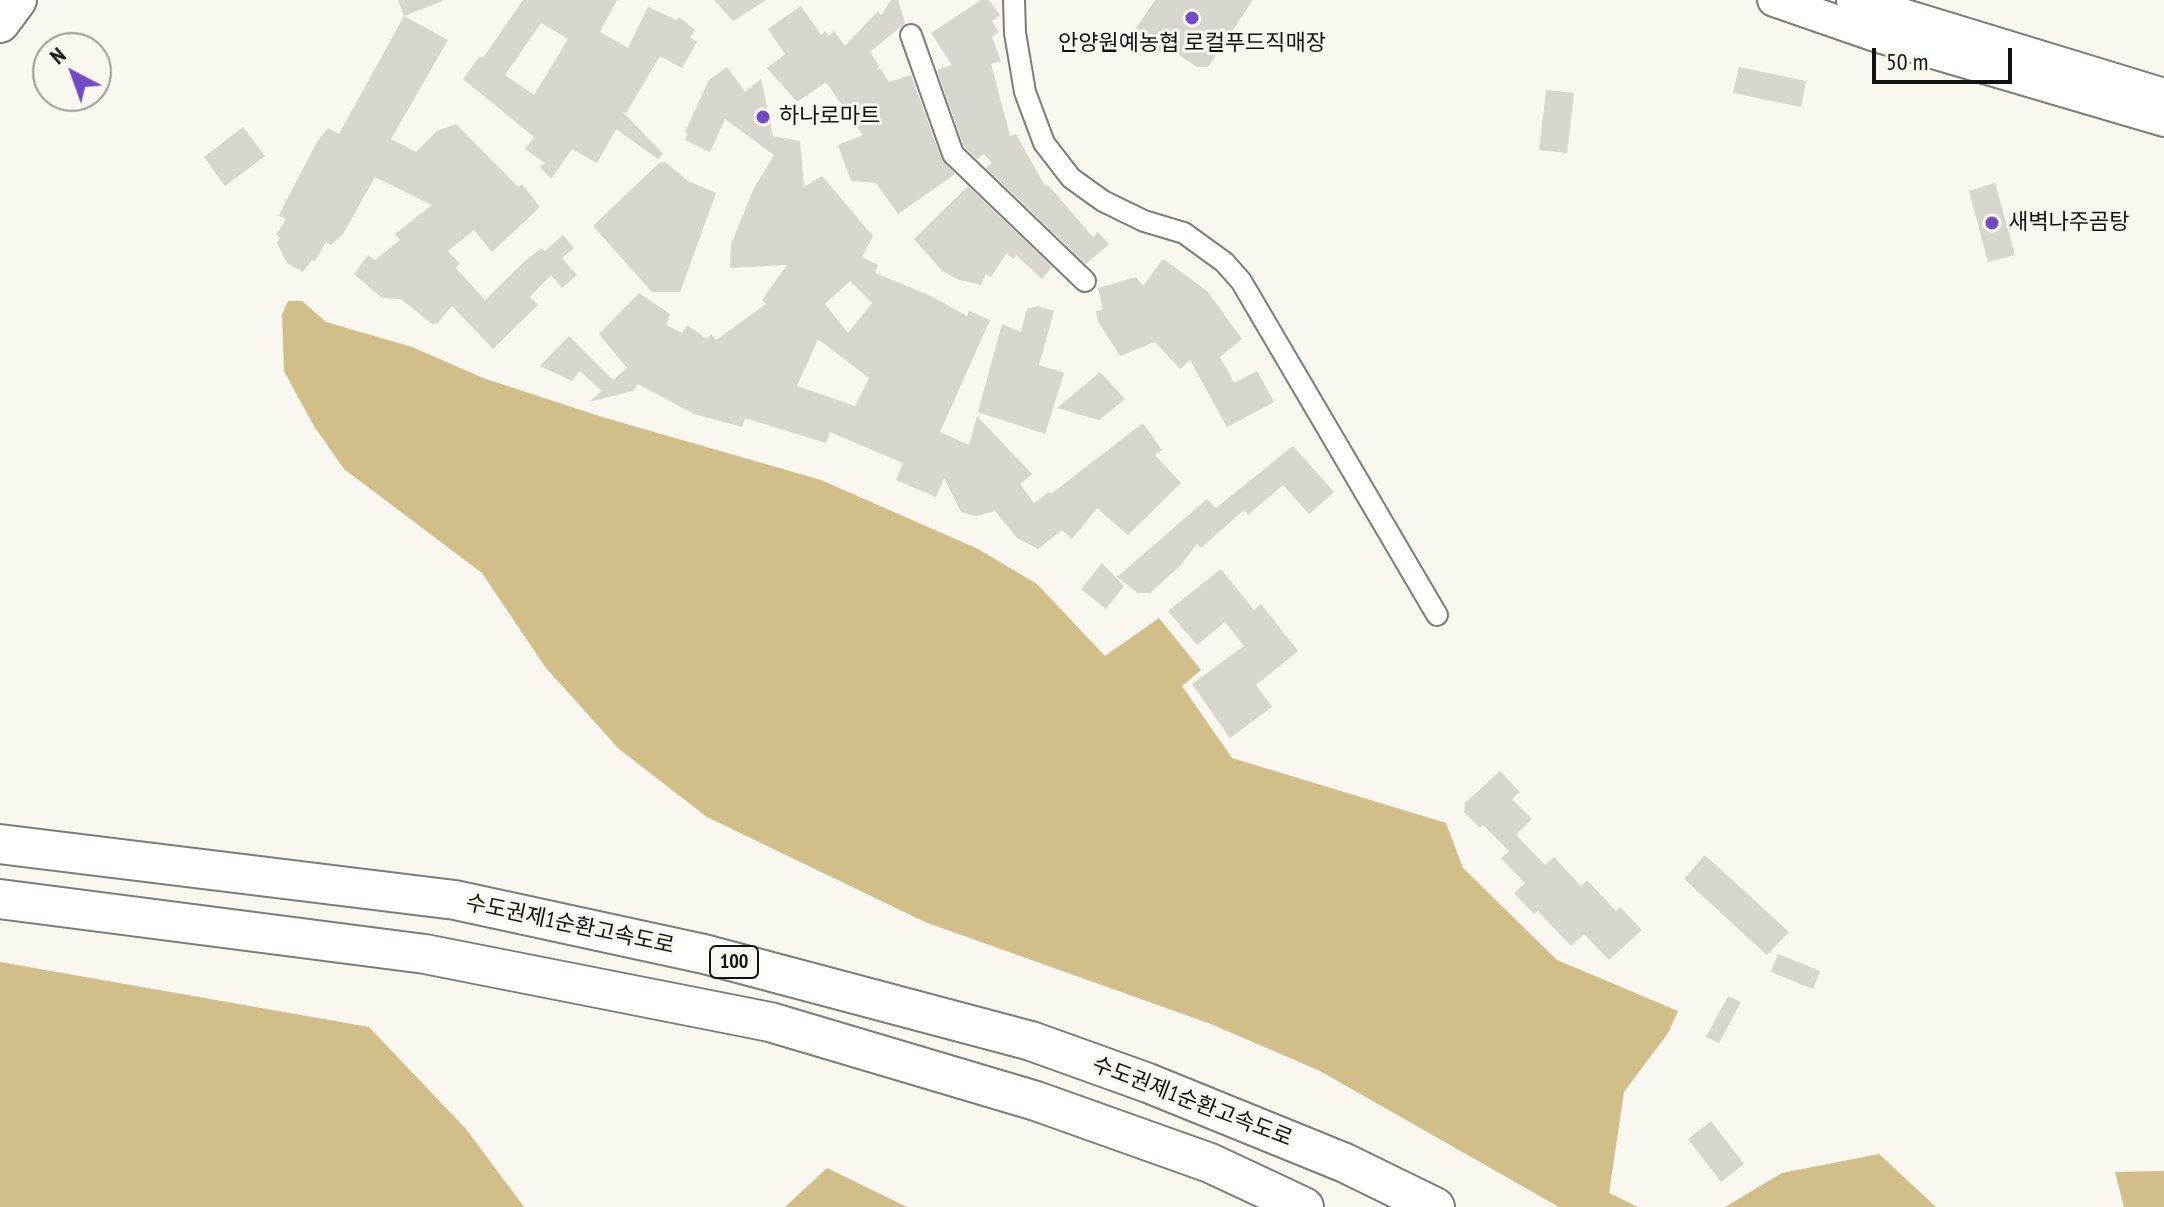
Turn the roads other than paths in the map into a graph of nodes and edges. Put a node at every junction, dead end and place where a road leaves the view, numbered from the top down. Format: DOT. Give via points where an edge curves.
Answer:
graph roads {
  1 [pos="17,0"];
  2 [pos="1014,0"];
  3 [pos="1774,0"];
  4 [pos="1853,0"];
  5 [pos="0,23"];
  6 [pos="911,35"];
  7 [pos="2164,95"];
  8 [pos="2164,120"];
  9 [pos="1085,281"];
  10 [pos="1437,615"];
  11 [pos="0,844"];
  12 [pos="0,899"];
  13 [pos="1304,1207"];
  14 [pos="1435,1207"];
  1 -- 5 [label="highway"];
  2 -- 10 [label="street" via="1025,92 1044,143 1071,178 1103,201 1184,233 1241,281"];
  3 -- 8 [label="main road"];
  4 -- 7 [label="main road"];
  6 -- 9 [label="street" via="953,154"];
  11 -- 14 [label="highway, 수도권제1순환고속도로 / 100" via="455,900 704,954 1031,1041 1331,1157"];
  12 -- 13 [label="highway, 100" via="425,954 770,1022 1036,1101 1210,1163"];
}
